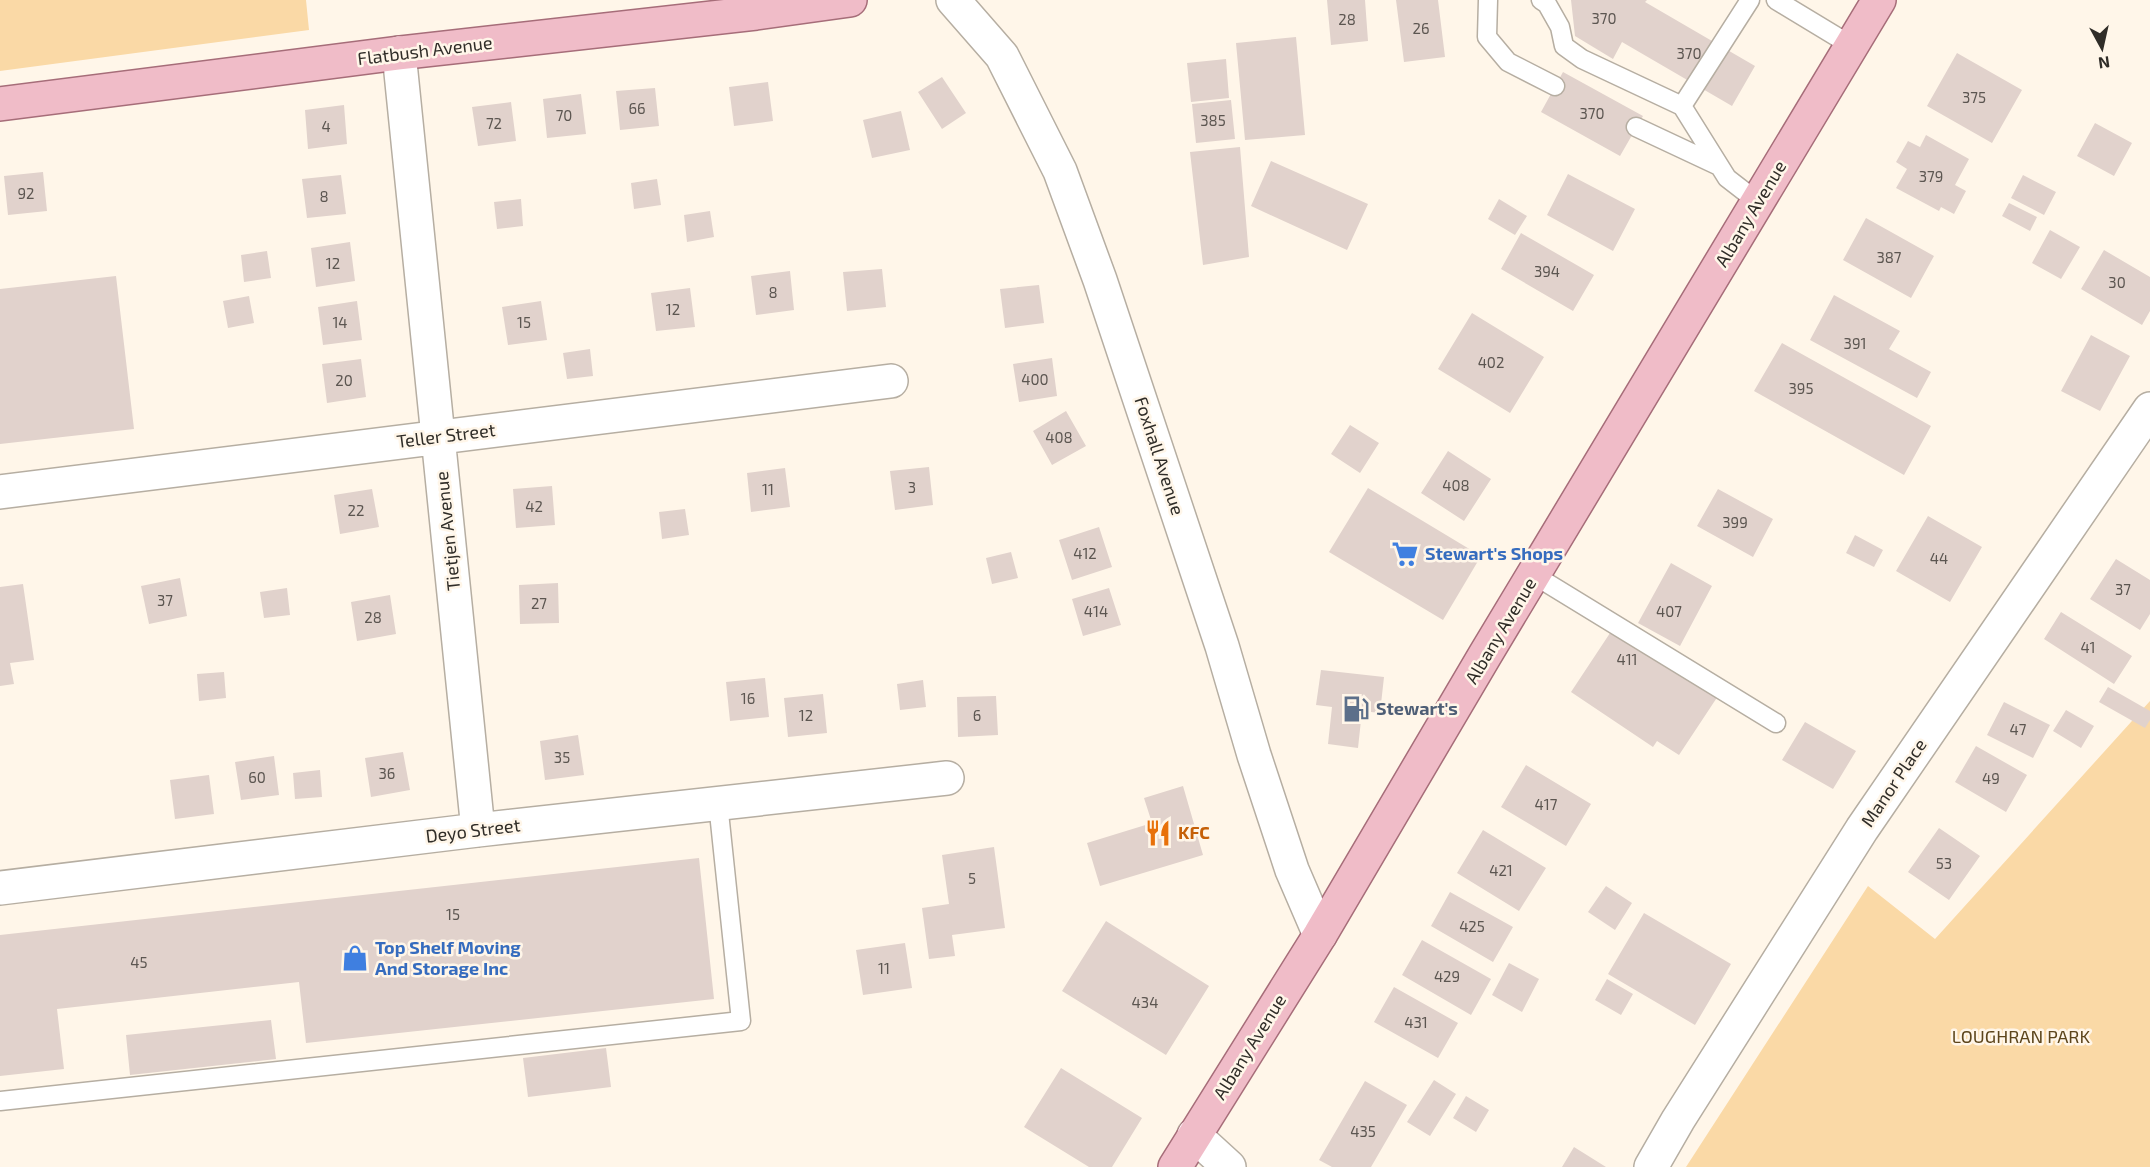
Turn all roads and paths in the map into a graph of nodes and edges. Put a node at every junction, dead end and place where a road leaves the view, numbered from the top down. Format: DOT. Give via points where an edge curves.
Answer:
graph roads {
  1 [pos="850,0"];
  2 [pos="952,0"];
  3 [pos="1488,0"];
  4 [pos="1540,0"];
  5 [pos="1750,0"];
  6 [pos="1776,0"];
  7 [pos="1879,0"];
  8 [pos="1852,46"];
  9 [pos="399,53"];
  10 [pos="1555,86"];
  11 [pos="0,104"];
  12 [pos="1682,106"];
  13 [pos="1636,127"];
  14 [pos="1717,165"];
  15 [pos="1758,202"];
  16 [pos="891,381"];
  17 [pos="2150,409"];
  18 [pos="438,437"];
  19 [pos="0,492"];
  20 [pos="1534,574"];
  21 [pos="1776,723"];
  22 [pos="947,778"];
  23 [pos="717,803"];
  24 [pos="477,830"];
  25 [pos="0,888"];
  26 [pos="1320,935"];
  27 [pos="0,1101"];
  28 [pos="1194,1135"];
  29 [pos="1175,1167"];
  30 [pos="1228,1167"];
  31 [pos="1651,1167"];
  1 -- 9 [label="main road, Flatbush Avenue"];
  2 -- 26 [label="street, Foxhall Avenue" via="1002,56 1059,171 1111,312 1292,870"];
  3 -- 10 [label="lane" via="1487,37 1508,62"];
  4 -- 12 [label="lane" via="1547,4 1560,27 1564,46 1582,59"];
  5 -- 12 [label="lane"];
  6 -- 8 [label="lane"];
  7 -- 8 [label="main road, Albany Avenue"];
  8 -- 15 [label="main road, Albany Avenue"];
  9 -- 11 [label="main road, Flatbush Avenue"];
  9 -- 18 [label="street, Tietjen Avenue"];
  12 -- 14 [label="lane"];
  13 -- 14 [label="lane"];
  14 -- 15 [label="lane"];
  15 -- 20 [label="main road, Albany Avenue"];
  16 -- 18 [label="street, Teller Street"];
  17 -- 31 [label="street, Manor Place" via="1862,829"];
  18 -- 19 [label="street, Teller Street"];
  18 -- 24 [label="street, Tietjen Avenue"];
  20 -- 21 [label="lane"];
  20 -- 26 [label="main road, Albany Avenue"];
  22 -- 23 [label="street, Deyo Street"];
  23 -- 24 [label="street, Deyo Street"];
  23 -- 27 [label="lane" via="741,1021"];
  24 -- 25 [label="street, Deyo Street"];
  26 -- 28 [label="main road, Albany Avenue"];
  28 -- 29 [label="main road, Albany Avenue"];
  28 -- 30 [label="street"];
}
